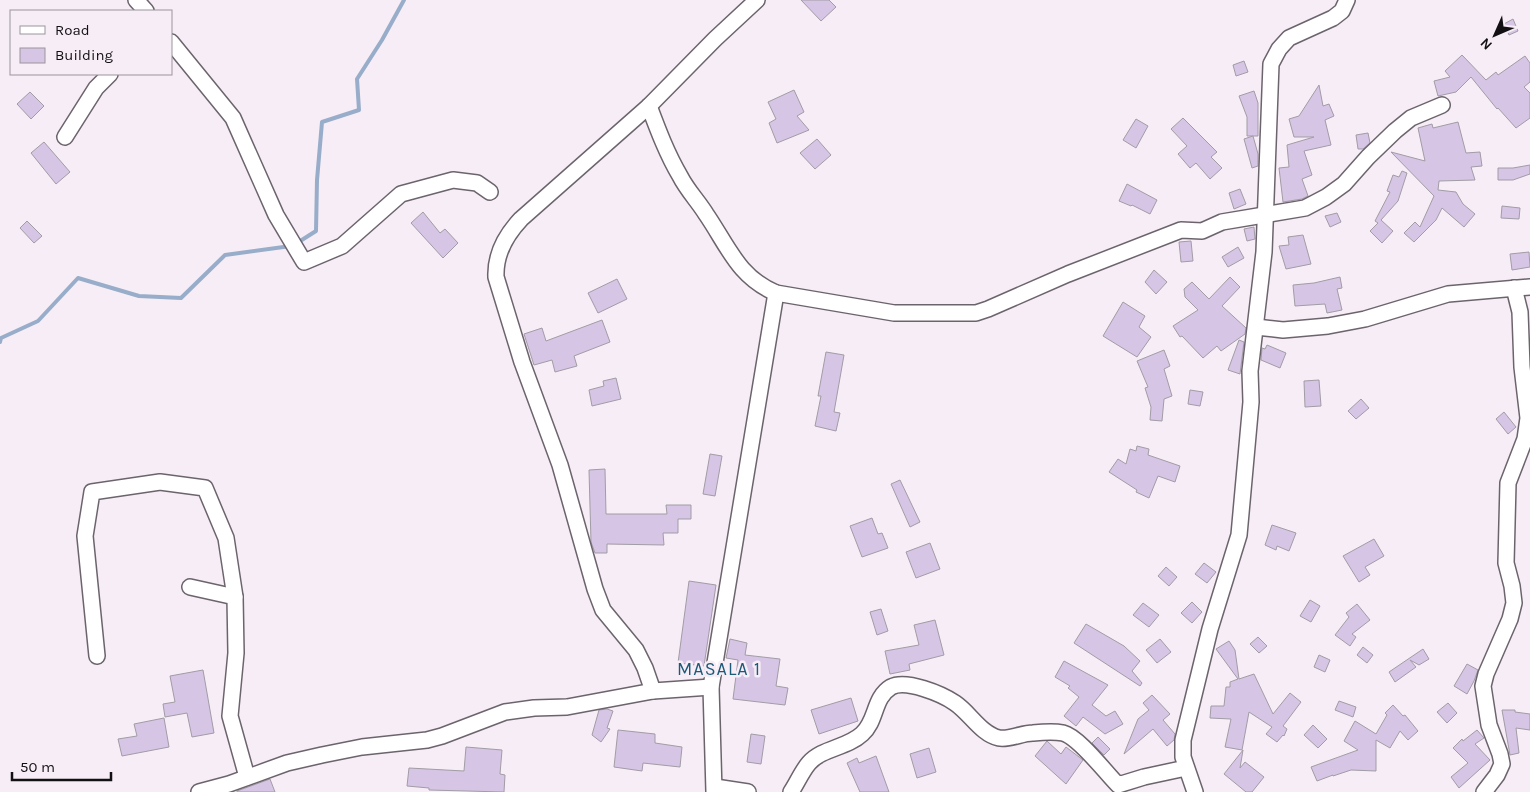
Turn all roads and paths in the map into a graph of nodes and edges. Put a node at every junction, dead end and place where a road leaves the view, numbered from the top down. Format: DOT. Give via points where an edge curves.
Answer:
graph roads {
  1 [pos="136,0"];
  2 [pos="757,0"];
  3 [pos="1347,0"];
  4 [pos="145,10"];
  5 [pos="172,43"];
  6 [pos="109,75"];
  7 [pos="1442,105"];
  8 [pos="649,106"];
  9 [pos="65,137"];
  10 [pos="490,192"];
  11 [pos="1266,215"];
  12 [pos="1530,287"];
  13 [pos="1514,288"];
  14 [pos="776,293"];
  15 [pos="1256,327"];
  16 [pos="190,587"];
  17 [pos="235,597"];
  18 [pos="97,656"];
  19 [pos="711,687"];
  20 [pos="653,692"];
  21 [pos="1186,768"];
  22 [pos="247,777"];
  23 [pos="227,788"];
  24 [pos="715,790"];
  25 [pos="199,792"];
  26 [pos="748,792"];
  27 [pos="792,792"];
  28 [pos="1195,792"];
  29 [pos="1484,792"];
  1 -- 4 [label="street"];
  2 -- 8 [label="street"];
  3 -- 11 [label="street" via="1342,11 1333,18 1289,38 1278,49 1271,64"];
  5 -- 10 [label="street" via="233,118 276,215 304,262 342,246 401,194 453,180 477,183"];
  6 -- 9 [label="street" via="96,88"];
  7 -- 11 [label="street" via="1412,118 1395,131 1344,184 1326,197 1304,208"];
  8 -- 14 [label="street" via="680,177 732,255 761,287"];
  8 -- 20 [label="street" via="521,219 510,231 495,264 496,278 522,362 560,465 595,590 603,610 641,659"];
  11 -- 14 [label="street" via="1222,222 1202,231 1181,230 976,314 894,313"];
  11 -- 15 [label="street"];
  12 -- 13 [label="street"];
  13 -- 15 [label="street" via="1448,294 1364,320 1328,326 1283,330"];
  13 -- 29 [label="street" via="1520,312 1528,418 1508,483 1506,563 1514,603 1483,686 1489,725 1502,764"];
  14 -- 19 [label="street"];
  15 -- 21 [label="street" via="1239,535 1210,628 1186,724 1183,740"];
  16 -- 17 [label="street"];
  17 -- 18 [label="street" via="226,538 205,488 160,482 92,492 85,536"];
  17 -- 22 [label="street" via="236,653 230,716"];
  19 -- 20 [label="street"];
  19 -- 24 [label="street"];
  20 -- 22 [label="street" via="567,707 505,712 427,740 362,746 287,763"];
  21 -- 27 [label="street" via="1118,785 1071,736 1030,733 1001,739 990,734 956,703 939,694 914,686 896,686 880,697 874,718 861,736 816,756"];
  21 -- 28 [label="street"];
  22 -- 23 [label="street"];
  23 -- 25 [label="street"];
  24 -- 26 [label="street"];
}
